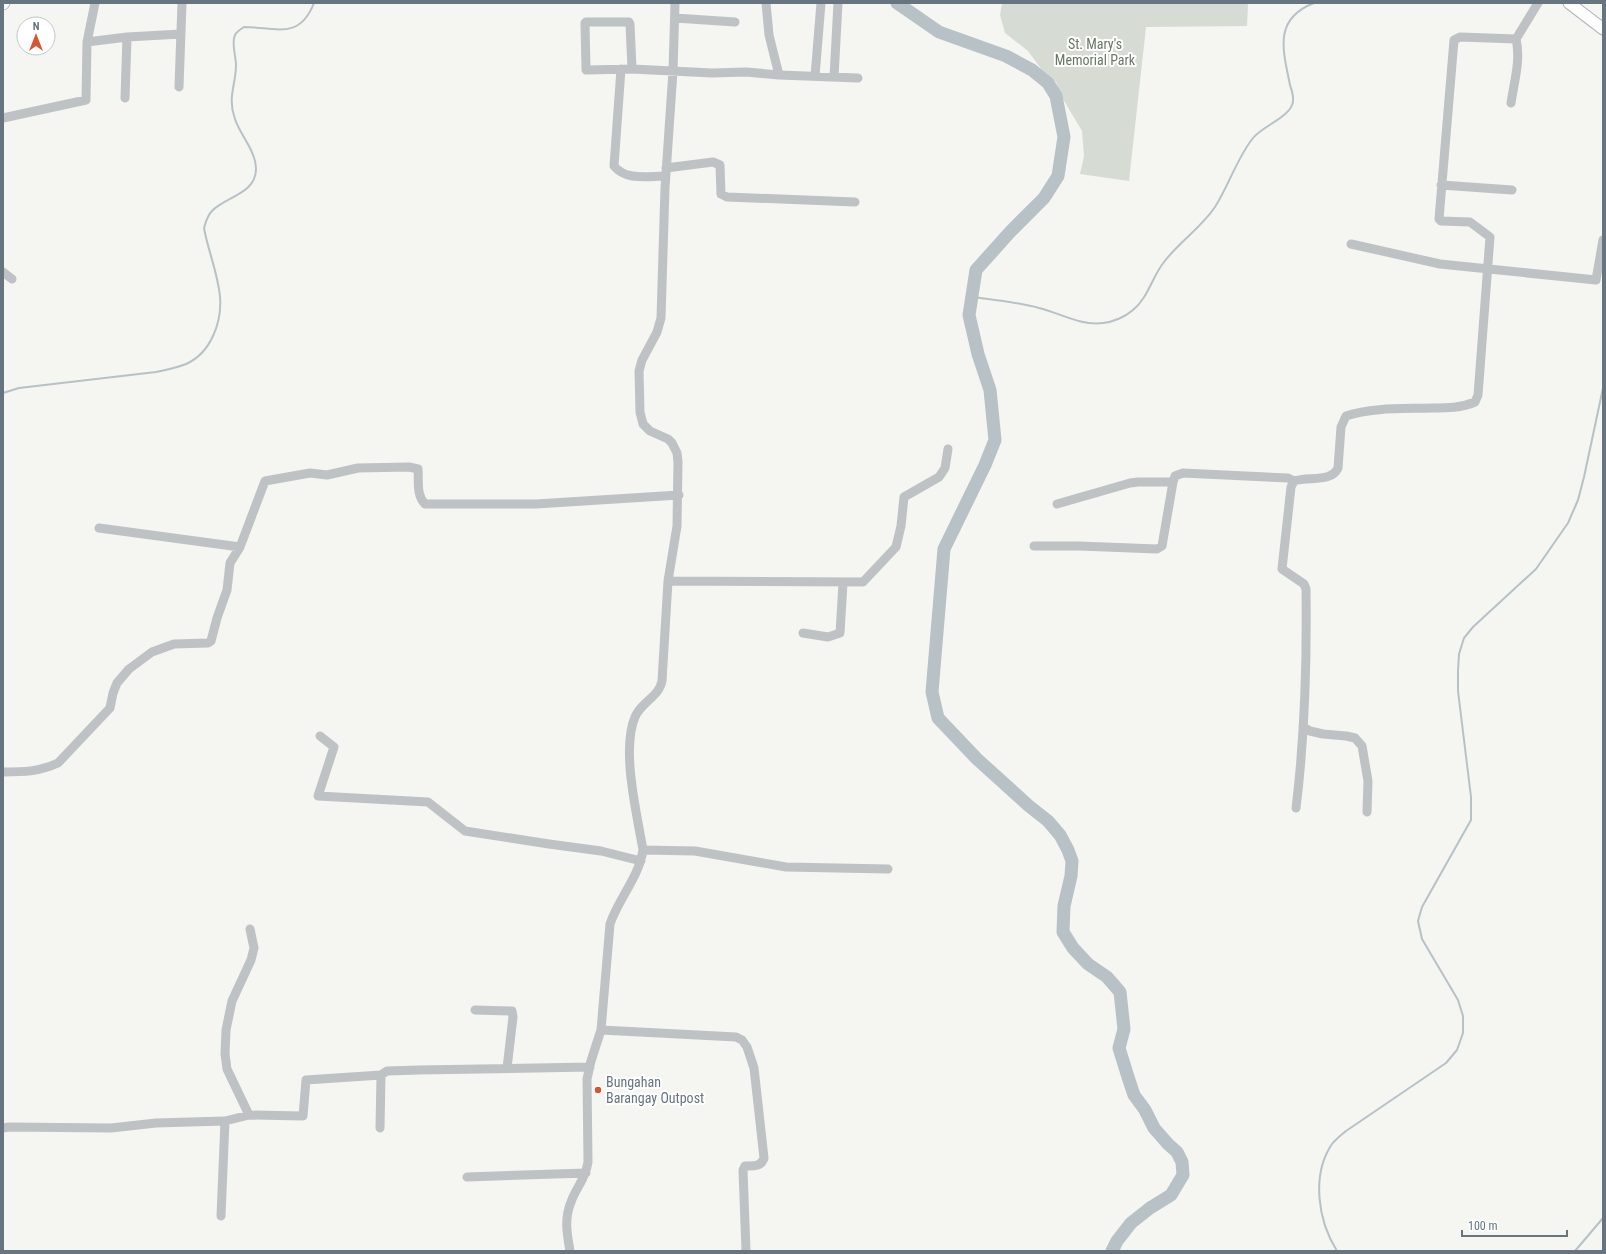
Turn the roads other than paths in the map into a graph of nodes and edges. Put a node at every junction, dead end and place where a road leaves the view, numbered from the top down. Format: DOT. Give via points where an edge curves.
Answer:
graph roads {
  1 [pos="95,3"];
  2 [pos="182,3"];
  3 [pos="675,3"];
  4 [pos="766,3"];
  5 [pos="820,3"];
  6 [pos="838,3"];
  7 [pos="1538,3"];
  8 [pos="1571,4"];
  9 [pos="675,18"];
  10 [pos="735,22"];
  11 [pos="1603,29"];
  12 [pos="181,34"];
  13 [pos="127,37"];
  14 [pos="1516,39"];
  15 [pos="87,42"];
  16 [pos="621,69"];
  17 [pos="632,69"];
  18 [pos="673,71"];
  19 [pos="779,75"];
  20 [pos="815,76"];
  21 [pos="834,77"];
  22 [pos="858,78"];
  23 [pos="179,87"];
  24 [pos="125,98"];
  25 [pos="1512,103"];
  26 [pos="3,118"];
  27 [pos="666,172"];
  28 [pos="1441,185"];
  29 [pos="1512,190"];
  30 [pos="855,202"];
  31 [pos="1603,240"];
  32 [pos="1351,244"];
  33 [pos="1488,270"];
  34 [pos="3,272"];
  35 [pos="12,279"];
  36 [pos="948,449"];
  37 [pos="1294,481"];
  38 [pos="1173,482"];
  39 [pos="679,495"];
  40 [pos="1057,504"];
  41 [pos="99,528"];
  42 [pos="1034,546"];
  43 [pos="240,547"];
  44 [pos="668,581"];
  45 [pos="843,583"];
  46 [pos="803,633"];
  47 [pos="1303,727"];
  48 [pos="320,736"];
  49 [pos="3,772"];
  50 [pos="1296,808"];
  51 [pos="1367,812"];
  52 [pos="643,850"];
  53 [pos="641,861"];
  54 [pos="888,869"];
  55 [pos="250,930"];
  56 [pos="474,1010"];
  57 [pos="601,1030"];
  58 [pos="590,1067"];
  59 [pos="508,1068"];
  60 [pos="381,1075"];
  61 [pos="249,1115"];
  62 [pos="225,1121"];
  63 [pos="3,1128"];
  64 [pos="380,1128"];
  65 [pos="586,1173"];
  66 [pos="468,1177"];
  67 [pos="221,1216"];
  68 [pos="570,1251"];
  69 [pos="746,1251"];
  1 -- 15 [label="street"];
  2 -- 12 [label="street"];
  3 -- 9 [label="street"];
  4 -- 19 [label="street" via="769,36"];
  5 -- 20 [label="street"];
  6 -- 21 [label="street"];
  7 -- 14 [label="street"];
  8 -- 11 [label="main road"];
  9 -- 10 [label="street"];
  9 -- 18 [label="street"];
  12 -- 13 [label="street"];
  12 -- 23 [label="street"];
  13 -- 15 [label="street"];
  13 -- 24 [label="street"];
  14 -- 25 [label="street" via="1517,67"];
  14 -- 28 [label="street" via="1460,37 1454,40"];
  15 -- 26 [label="street" via="86,100"];
  16 -- 17 [label="street"];
  16 -- 17 [label="street" via="586,70 586,22 629,22"];
  16 -- 27 [label="street" via="614,166 630,176"];
  17 -- 18 [label="street"];
  18 -- 19 [label="street"];
  18 -- 27 [label="street"];
  19 -- 20 [label="street"];
  20 -- 21 [label="street"];
  21 -- 22 [label="street"];
  27 -- 30 [label="street" via="713,162 720,165 720,194 727,197"];
  27 -- 39 [label="street" via="660,318 657,332 640,366 640,412 646,427 668,439 677,453"];
  28 -- 29 [label="street"];
  28 -- 33 [label="street" via="1440,220 1470,222 1490,237"];
  31 -- 33 [label="street" via="1596,280"];
  32 -- 33 [label="street" via="1440,264"];
  33 -- 37 [label="street" via="1478,395 1475,402 1452,408 1361,411 1346,416 1341,427 1336,473 1331,477"];
  34 -- 35 [label="street"];
  36 -- 45 [label="street" via="945,468 939,477 904,497 896,548 864,582"];
  37 -- 38 [label="street" via="1288,478 1183,473 1175,476"];
  37 -- 47 [label="street" via="1291,487 1282,569 1304,584 1306,589"];
  38 -- 40 [label="street" via="1130,483"];
  38 -- 42 [label="street" via="1162,546 1158,549"];
  39 -- 43 [label="street" via="536,504 426,504 419,494 418,469 358,468 327,475 310,472 265,481"];
  39 -- 44 [label="street"];
  41 -- 43 [label="street"];
  43 -- 49 [label="street" via="230,563 227,590 211,641 203,644 174,644 152,652 129,669 117,684 110,708 58,763 31,772"];
  44 -- 45 [label="street"];
  44 -- 52 [label="street" via="661,688 635,716 630,740 630,770"];
  45 -- 46 [label="street" via="840,633 828,637"];
  47 -- 50 [label="street"];
  47 -- 51 [label="street" via="1323,734 1355,738 1362,746 1368,781"];
  48 -- 53 [label="street" via="334,748 318,796 428,802 465,831 601,851"];
  52 -- 53 [label="street"];
  52 -- 54 [label="street" via="695,851 786,867"];
  53 -- 57 [label="street" via="610,924"];
  55 -- 61 [label="street" via="254,948 232,1001 226,1030 225,1054 227,1069"];
  56 -- 59 [label="street" via="512,1012"];
  57 -- 58 [label="street"];
  57 -- 69 [label="street" via="736,1037 747,1047 754,1068 764,1158 763,1163 746,1166 742,1170"];
  58 -- 59 [label="street"];
  58 -- 65 [label="street" via="587,1079"];
  59 -- 60 [label="street" via="387,1071"];
  60 -- 61 [label="street" via="306,1080 303,1116"];
  60 -- 64 [label="street"];
  61 -- 62 [label="street"];
  62 -- 63 [label="street" via="172,1122 111,1128"];
  62 -- 67 [label="street"];
  65 -- 66 [label="street"];
  65 -- 68 [label="street" via="571,1201 568,1213 566,1232"];
}
